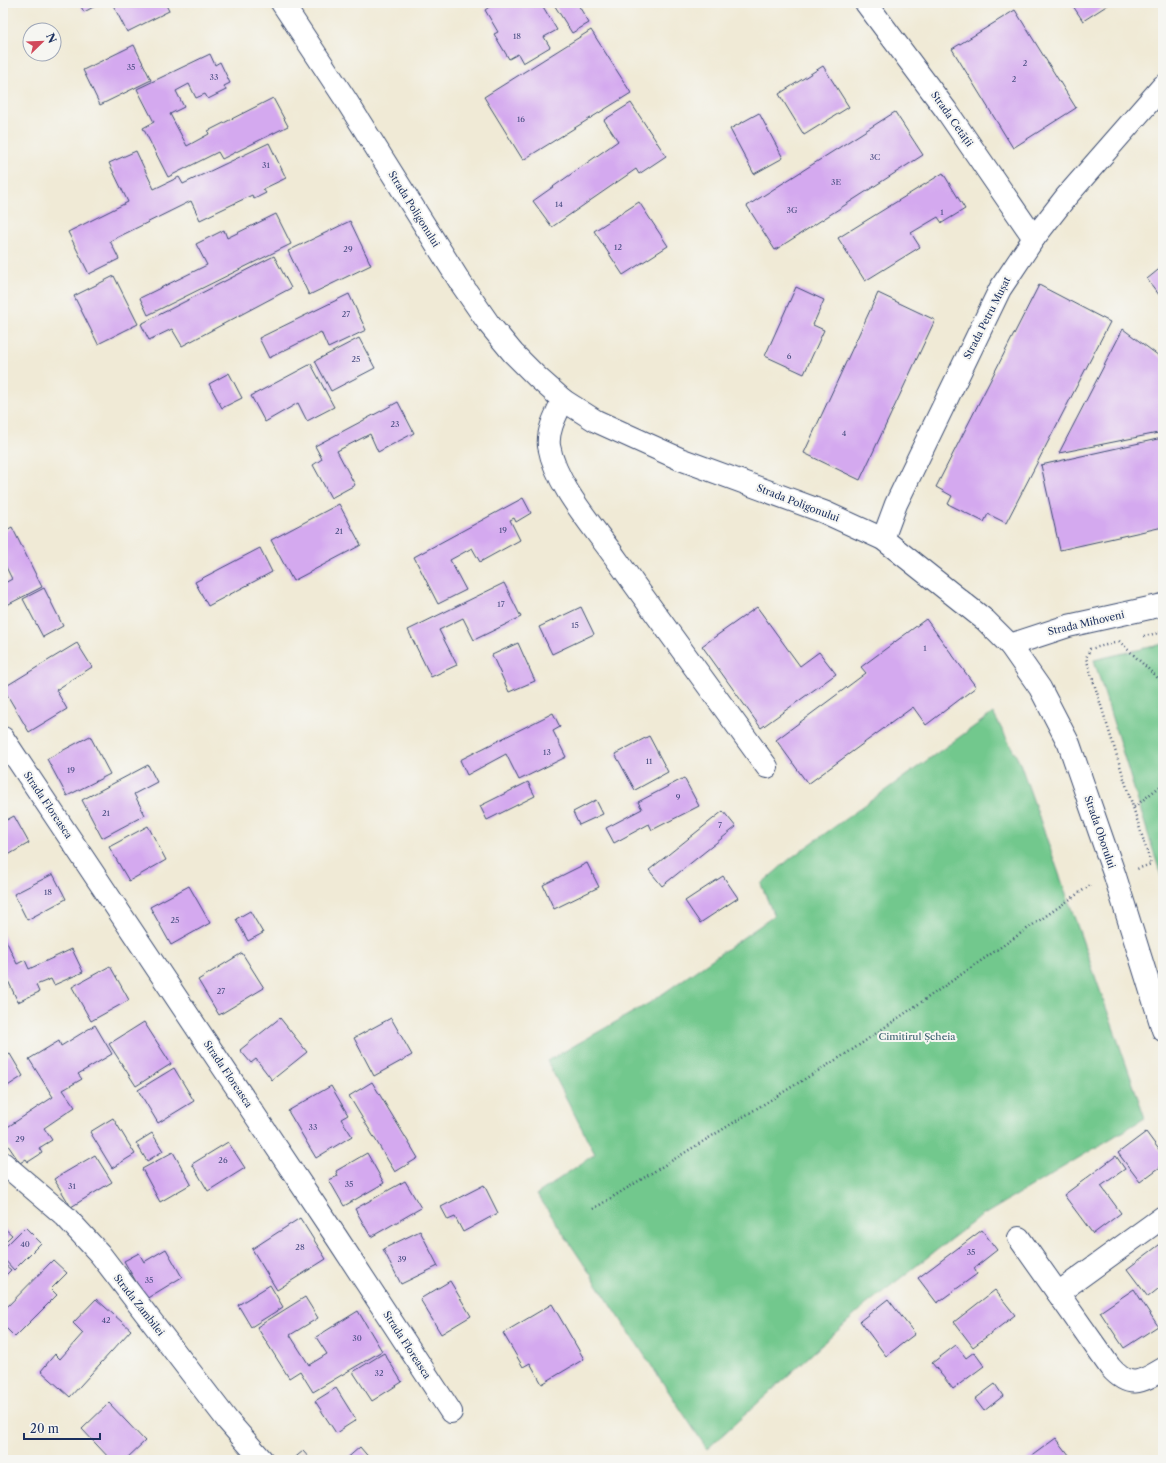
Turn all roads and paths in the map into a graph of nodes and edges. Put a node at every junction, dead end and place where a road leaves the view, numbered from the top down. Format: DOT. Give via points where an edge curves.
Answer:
graph roads {
  1 [pos="282,3"];
  2 [pos="866,3"];
  3 [pos="1163,86"];
  4 [pos="1034,238"];
  5 [pos="564,400"];
  6 [pos="883,539"];
  7 [pos="1163,605"];
  8 [pos="1010,645"];
  9 [pos="1163,683"];
  10 [pos="3,738"];
  11 [pos="767,766"];
  12 [pos="1163,784"];
  13 [pos="1134,807"];
  14 [pos="1151,864"];
  15 [pos="1092,884"];
  16 [pos="1163,1030"];
  17 [pos="3,1163"];
  18 [pos="593,1208"];
  19 [pos="1163,1217"];
  20 [pos="1019,1238"];
  21 [pos="1058,1293"];
  22 [pos="1163,1369"];
  23 [pos="451,1412"];
  24 [pos="262,1460"];
  1 -- 5 [label="street, Strada Poligonului" via="466,292 513,353"];
  2 -- 4 [label="street, Strada Cetății" via="946,110"];
  3 -- 4 [label="street, Strada Petru Mușat" via="1066,197"];
  4 -- 6 [label="street, Strada Petru Mușat" via="1000,289 896,504"];
  5 -- 6 [label="street, Strada Poligonului" via="596,421 680,459 824,512"];
  5 -- 11 [label="street" via="553,421 549,444 556,471"];
  6 -- 8 [label="street, Strada Poligonului" via="985,620"];
  7 -- 8 [label="street, Strada Mihoveni" via="1068,626"];
  8 -- 16 [label="street, Strada Oborului" via="1040,688 1069,744 1115,876"];
  9 -- 13 [label="path" via="1119,641 1090,649 1086,658"];
  10 -- 23 [label="street, Strada Floreasca"];
  12 -- 13 [label="path"];
  13 -- 14 [label="path"];
  15 -- 18 [label="path" via="852,1050"];
  17 -- 24 [label="street, Strada Zambilei" via="65,1216 100,1254 228,1421"];
  19 -- 21 [label="street"];
  20 -- 21 [label="street"];
  21 -- 22 [label="street" via="1119,1378 1128,1382 1148,1378"];
}
